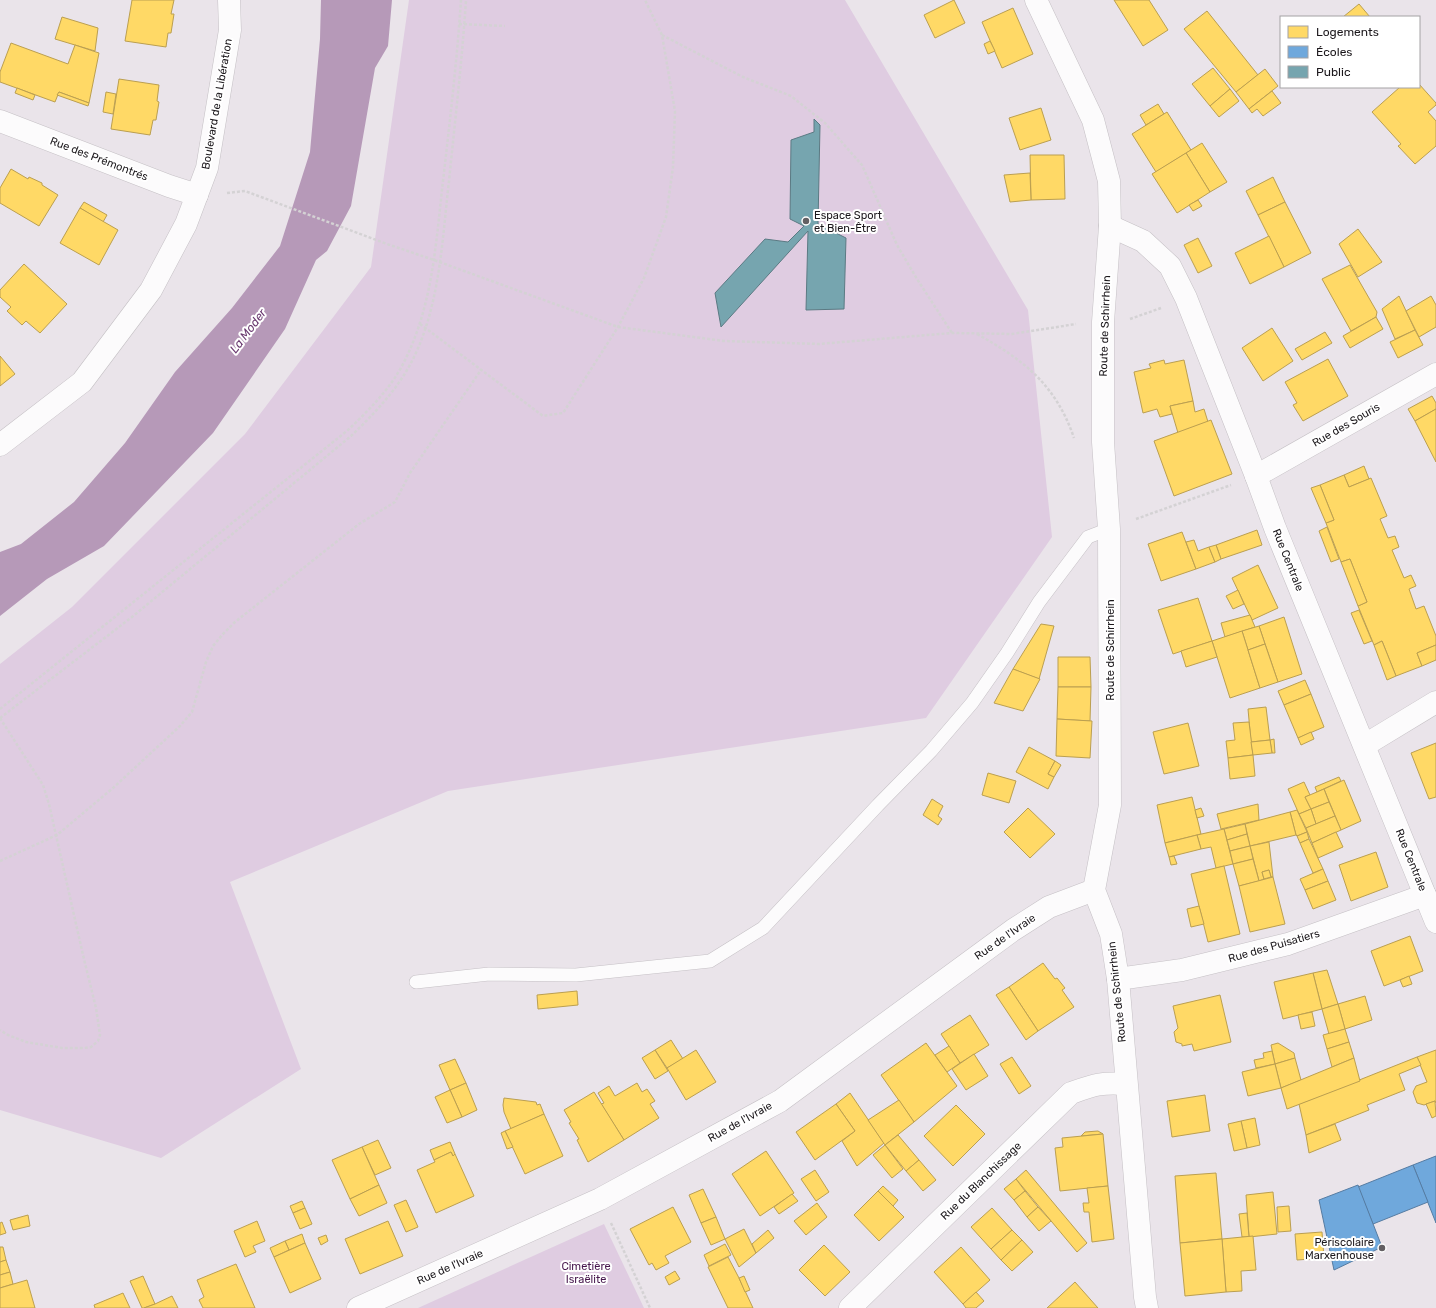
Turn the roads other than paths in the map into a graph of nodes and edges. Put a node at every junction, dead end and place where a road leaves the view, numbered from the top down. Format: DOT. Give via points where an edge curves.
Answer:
graph roads {
  1 [pos="229,0"];
  2 [pos="1036,0"];
  3 [pos="0,121"];
  4 [pos="198,195"];
  5 [pos="1110,226"];
  6 [pos="1436,374"];
  7 [pos="0,445"];
  8 [pos="1256,476"];
  9 [pos="1109,529"];
  10 [pos="1436,702"];
  11 [pos="1364,745"];
  12 [pos="1094,890"];
  13 [pos="1425,895"];
  14 [pos="1436,922"];
  15 [pos="1118,979"];
  16 [pos="416,982"];
  17 [pos="1126,1084"];
  18 [pos="358,1308"];
  19 [pos="850,1308"];
  20 [pos="1147,1308"];
  1 -- 4 [label="street, Boulevard de la Libération" via="230,30 207,168"];
  2 -- 5 [label="street, Route de Schirrhein" via="1093,120 1109,181"];
  3 -- 4 [label="street, Rue des Prémontrés"];
  4 -- 7 [label="street, Boulevard de la Libération" via="186,224 151,290 82,382"];
  5 -- 8 [label="street, Rue Centrale" via="1143,241 1170,266 1186,298"];
  5 -- 9 [label="street, Route de Schirrhein" via="1103,322 1103,442"];
  6 -- 8 [label="street, Rue des Souris"];
  8 -- 11 [label="street, Rue Centrale"];
  9 -- 12 [label="street, Route de Schirrhein" via="1110,804"];
  9 -- 16 [label="lane" via="1088,537 1040,602 972,703 936,745 763,928 710,961 576,975 489,974"];
  10 -- 11 [label="street"];
  11 -- 13 [label="street, Rue Centrale"];
  12 -- 15 [label="street, Route de Schirrhein" via="1111,934"];
  12 -- 18 [label="street, Rue de l'Ivraie" via="1049,907 1013,930 780,1101 600,1199"];
  13 -- 14 [label="street, Rue Centrale"];
  13 -- 15 [label="street, Rue des Puisatiers" via="1288,944 1182,970"];
  15 -- 17 [label="street, Route de Schirrhein"];
  17 -- 19 [label="street, Rue du Blanchissage" via="1095,1084 1071,1093"];
  17 -- 20 [label="street, Route de Schirrhein"];
}
